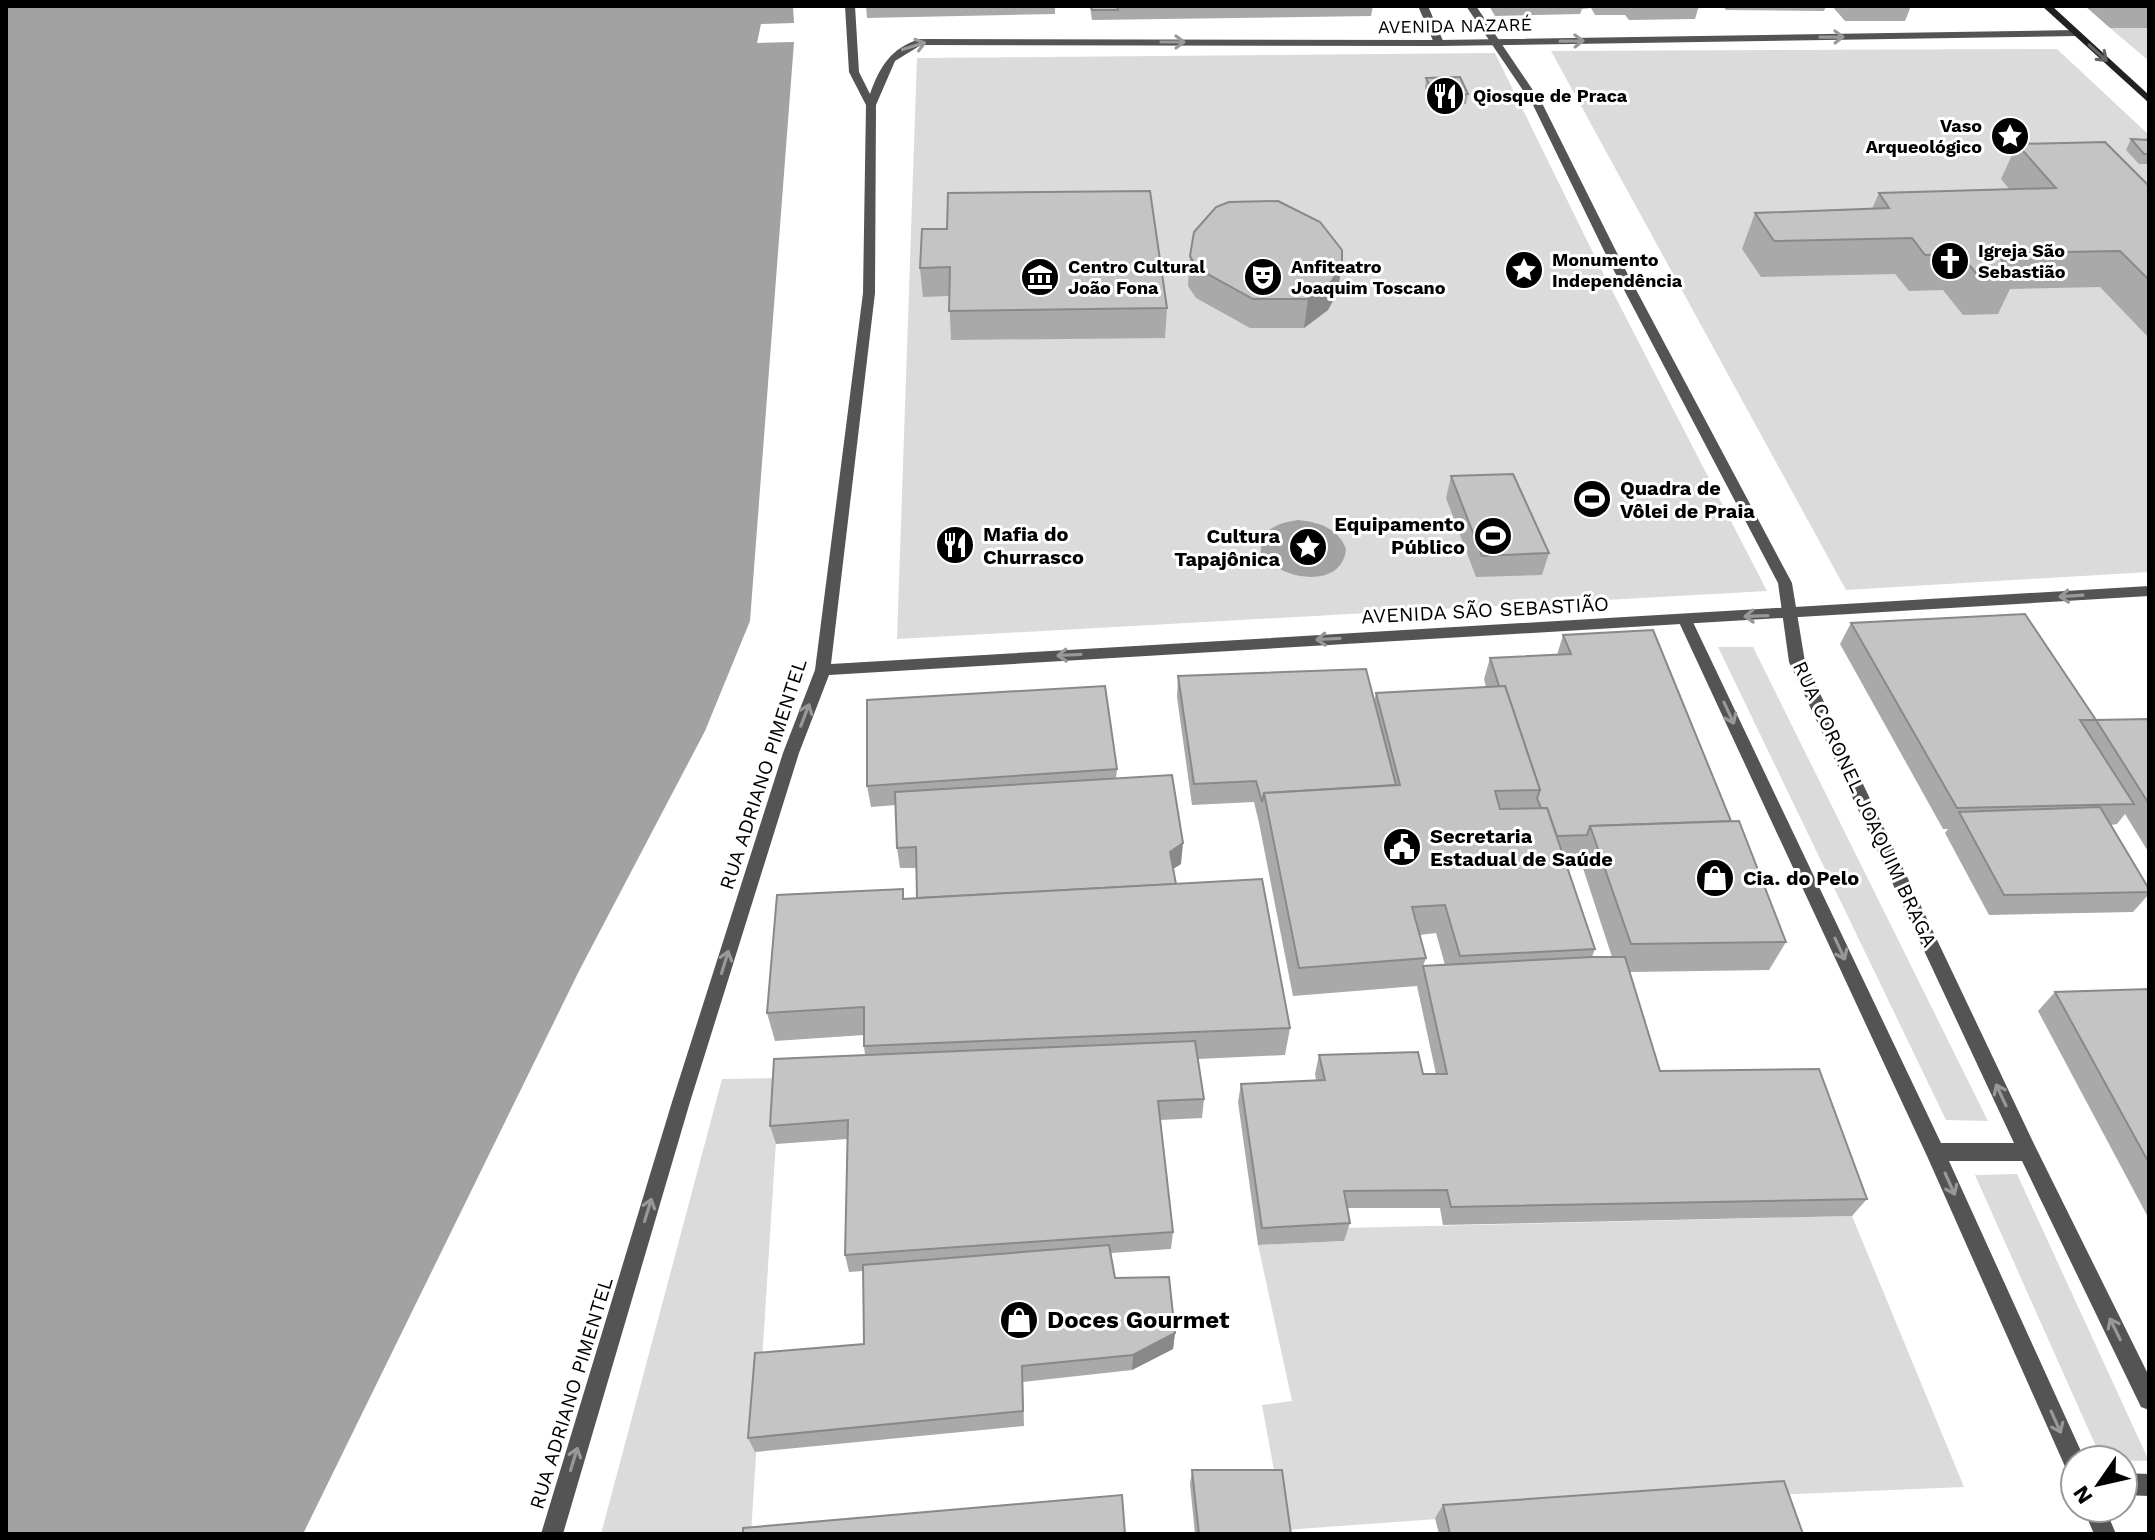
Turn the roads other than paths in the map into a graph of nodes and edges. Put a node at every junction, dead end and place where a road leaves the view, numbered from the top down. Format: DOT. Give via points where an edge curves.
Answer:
graph roads {
  1 [pos="850,6"];
  2 [pos="1423,6"];
  3 [pos="1471,6"];
  4 [pos="2047,6"];
  5 [pos="2076,33"];
  6 [pos="1494,42"];
  7 [pos="1439,43"];
  8 [pos="2149,100"];
  9 [pos="871,105"];
  10 [pos="2149,591"];
  11 [pos="1792,614"];
  12 [pos="1684,618"];
  13 [pos="823,670"];
  14 [pos="1935,1152"];
  15 [pos="2028,1152"];
  16 [pos="2149,1399"];
  17 [pos="2066,1444"];
  18 [pos="552,1534"];
  1 -- 9 [label="street, RUA ADRIANO PIMENTEL" via="854,72"];
  2 -- 7 [label="street"];
  3 -- 6 [label="street, RUA CORONEL JOAQUIM BRAGA"];
  4 -- 5 [label="main road"];
  6 -- 5 [label="street, AVENIDA NAZARÉ, one-way"];
  5 -- 8 [label="main road, one-way"];
  6 -- 7 [label="street, AVENIDA NAZARÉ"];
  6 -- 11 [label="street, RUA CORONEL JOAQUIM BRAGA" via="1538,105 1785,583"];
  9 -- 7 [label="street, AVENIDA NAZARÉ, one-way" via="888,60 920,42"];
  9 -- 13 [label="street, RUA ADRIANO PIMENTEL" via="869,293"];
  10 -- 11 [label="street, AVENIDA SÃO SEBASTIÃO, one-way"];
  11 -- 12 [label="street, AVENIDA SÃO SEBASTIÃO, one-way"];
  15 -- 11 [label="street, RUA CORONEL JOAQUIM BRAGA, one-way" via="1797,662"];
  12 -- 13 [label="street, AVENIDA SÃO SEBASTIÃO, one-way"];
  12 -- 14 [label="street, one-way"];
  18 -- 13 [label="street, RUA ADRIANO PIMENTEL, one-way" via="690,1071 791,753"];
  14 -- 15 [label="street"];
  14 -- 17 [label="street, one-way"];
  16 -- 15 [label="street, RUA CORONEL JOAQUIM BRAGA, one-way"];
}
